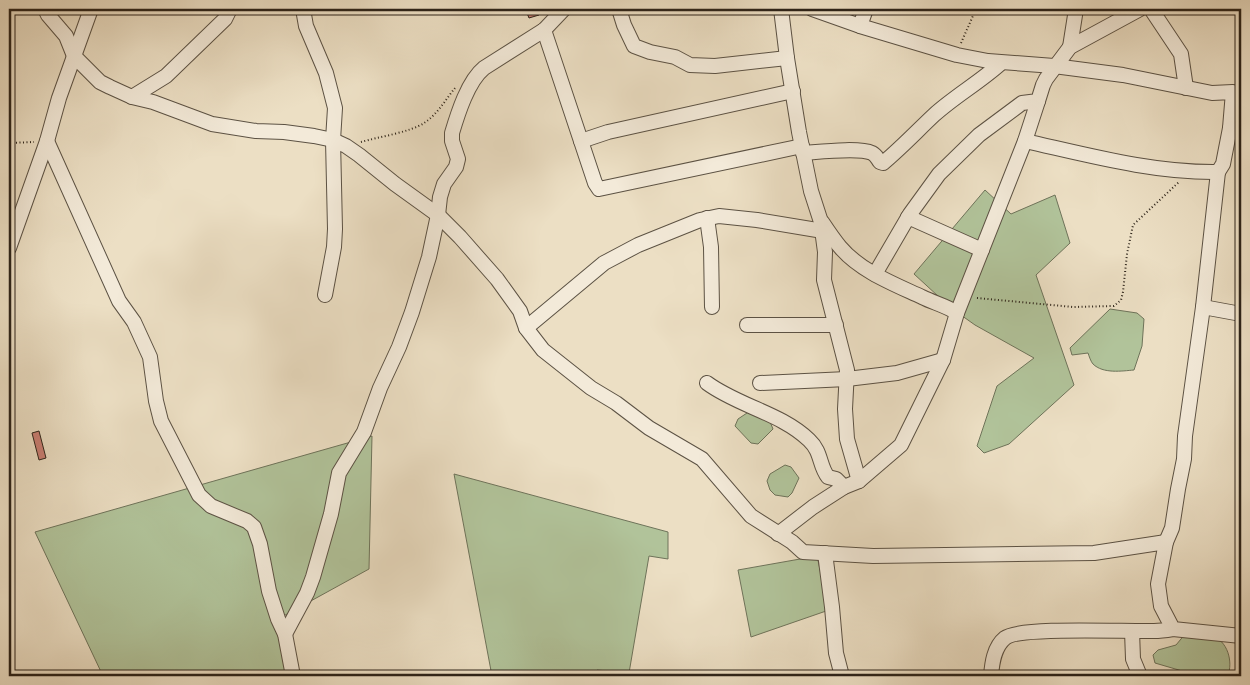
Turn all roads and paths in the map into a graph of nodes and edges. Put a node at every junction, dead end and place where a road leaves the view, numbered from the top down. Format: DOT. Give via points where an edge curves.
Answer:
graph roads {
  1 [pos="45,9"];
  2 [pos="91,9"];
  3 [pos="230,9"];
  4 [pos="303,9"];
  5 [pos="564,9"];
  6 [pos="619,9"];
  7 [pos="781,9"];
  8 [pos="812,9"];
  9 [pos="866,9"];
  10 [pos="976,9"];
  11 [pos="1076,9"];
  12 [pos="1140,9"];
  13 [pos="1151,9"];
  14 [pos="860,26"];
  15 [pos="544,30"];
  16 [pos="1070,47"];
  17 [pos="957,55"];
  18 [pos="74,56"];
  19 [pos="787,58"];
  20 [pos="1001,63"];
  21 [pos="1054,66"];
  22 [pos="456,87"];
  23 [pos="1186,88"];
  24 [pos="1237,90"];
  25 [pos="793,92"];
  26 [pos="132,97"];
  27 [pos="1038,102"];
  28 [pos="1235,130"];
  29 [pos="581,140"];
  30 [pos="47,141"];
  31 [pos="1025,141"];
  32 [pos="9,143"];
  33 [pos="339,143"];
  34 [pos="803,150"];
  35 [pos="1190,172"];
  36 [pos="1218,172"];
  37 [pos="438,215"];
  38 [pos="908,217"];
  39 [pos="707,218"];
  40 [pos="822,227"];
  41 [pos="9,248"];
  42 [pos="982,250"];
  43 [pos="875,274"];
  44 [pos="325,296"];
  45 [pos="964,297"];
  46 [pos="712,307"];
  47 [pos="1203,307"];
  48 [pos="957,313"];
  49 [pos="1241,314"];
  50 [pos="747,325"];
  51 [pos="836,325"];
  52 [pos="526,328"];
  53 [pos="943,360"];
  54 [pos="847,379"];
  55 [pos="707,382"];
  56 [pos="760,383"];
  57 [pos="859,481"];
  58 [pos="844,487"];
  59 [pos="778,534"];
  60 [pos="1166,542"];
  61 [pos="825,553"];
  62 [pos="1173,629"];
  63 [pos="1132,631"];
  64 [pos="286,634"];
  65 [pos="1241,636"];
  66 [pos="292,676"];
  67 [pos="842,676"];
  68 [pos="990,676"];
  69 [pos="1140,676"];
  1 -- 18 [label="street" via="66,36"];
  2 -- 18 [label="street"];
  3 -- 26 [label="street" via="225,19 166,76"];
  4 -- 33 [label="street" via="306,26 330,86"];
  5 -- 15 [label="street"];
  6 -- 19 [label="street" via="634,46 690,64 715,66"];
  7 -- 19 [label="street"];
  8 -- 14 [label="street"];
  9 -- 14 [label="street"];
  10 -- 17 [label="path"];
  11 -- 16 [label="street"];
  12 -- 16 [label="street"];
  13 -- 23 [label="street" via="1181,54"];
  14 -- 17 [label="street"];
  15 -- 29 [label="street"];
  15 -- 37 [label="street" via="478,74 452,133 458,159 444,184"];
  16 -- 21 [label="street"];
  17 -- 20 [label="street"];
  18 -- 26 [label="street" via="100,82"];
  18 -- 30 [label="street"];
  19 -- 25 [label="street"];
  20 -- 21 [label="street"];
  20 -- 34 [label="street" via="935,115 883,163 868,152"];
  21 -- 23 [label="street"];
  21 -- 27 [label="street"];
  22 -- 33 [label="path" via="433,115 415,128"];
  23 -- 24 [label="street" via="1212,93"];
  24 -- 28 [label="street"];
  25 -- 29 [label="street"];
  25 -- 34 [label="street"];
  26 -- 33 [label="street" via="212,124 314,136"];
  27 -- 31 [label="street"];
  27 -- 38 [label="street" via="1022,103 979,135 939,174"];
  28 -- 36 [label="street"];
  29 -- 34 [label="street" via="600,190"];
  30 -- 32 [label="path"];
  30 -- 41 [label="street"];
  30 -- 64 [label="street" via="119,301 134,322 150,357 161,421 199,495 211,506 254,527 269,591"];
  31 -- 35 [label="street"];
  31 -- 42 [label="street"];
  33 -- 37 [label="street"];
  33 -- 44 [label="street" via="335,229"];
  34 -- 40 [label="street"];
  35 -- 36 [label="street"];
  35 -- 45 [label="path" via="1133,225 1123,292 1121,300 1114,306 1073,307"];
  36 -- 47 [label="street"];
  37 -- 52 [label="street" via="497,279 520,311"];
  37 -- 64 [label="street" via="422,281 399,347 364,432 339,473 313,577"];
  38 -- 42 [label="street"];
  38 -- 43 [label="street"];
  39 -- 40 [label="street" via="719,216"];
  39 -- 46 [label="street"];
  39 -- 52 [label="street" via="638,245 604,263"];
  40 -- 43 [label="street" via="857,263"];
  40 -- 51 [label="street" via="824,280"];
  42 -- 45 [label="street"];
  43 -- 48 [label="street"];
  45 -- 48 [label="street"];
  47 -- 49 [label="street"];
  47 -- 60 [label="street" via="1184,459 1172,528"];
  48 -- 53 [label="street"];
  50 -- 51 [label="street"];
  51 -- 54 [label="street"];
  52 -- 59 [label="street" via="543,350 591,388 702,459 751,516"];
  53 -- 54 [label="street" via="898,373"];
  53 -- 57 [label="street" via="901,445"];
  54 -- 56 [label="street"];
  54 -- 57 [label="street" via="847,439"];
  55 -- 58 [label="street" via="722,394 780,420 810,440 820,454 828,478 836,479"];
  57 -- 58 [label="street"];
  58 -- 59 [label="street"];
  59 -- 61 [label="street" via="803,552"];
  60 -- 61 [label="street" via="1094,553 873,556"];
  60 -- 62 [label="street" via="1158,584 1160,606"];
  61 -- 67 [label="street" via="836,653"];
  62 -- 63 [label="street"];
  62 -- 65 [label="street"];
  63 -- 68 [label="street" via="1067,630 1011,634 993,656"];
  63 -- 69 [label="street" via="1133,659"];
  64 -- 66 [label="street"];
}
